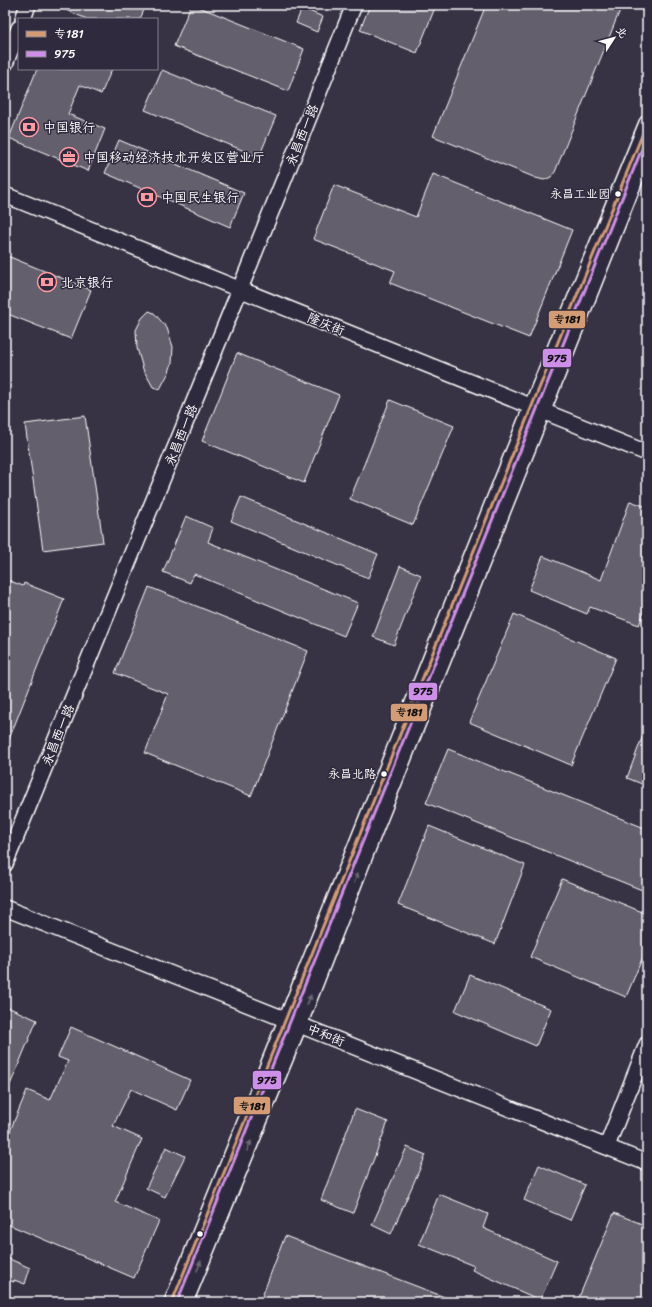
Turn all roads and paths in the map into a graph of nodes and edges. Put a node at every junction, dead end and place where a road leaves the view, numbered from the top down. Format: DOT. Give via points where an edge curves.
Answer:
graph roads {
  1 [pos="28,5"];
  2 [pos="354,5"];
  3 [pos="23,18"];
  4 [pos="18,31"];
  5 [pos="5,64"];
  6 [pos="647,123"];
  7 [pos="647,150"];
  8 [pos="5,195"];
  9 [pos="240,290"];
  10 [pos="537,409"];
  11 [pos="647,453"];
  12 [pos="5,864"];
  13 [pos="5,908"];
  14 [pos="293,1022"];
  15 [pos="647,1044"];
  16 [pos="607,1146"];
  17 [pos="647,1163"];
  18 [pos="172,1302"];
  19 [pos="185,1302"];
  1 -- 3 [label="street"];
  2 -- 9 [label="street, 永昌西一路"];
  4 -- 5 [label="street"];
  6 -- 10 [label="street"];
  7 -- 10 [label="street"];
  8 -- 9 [label="street, 隆庆街"];
  9 -- 10 [label="street, 隆庆街"];
  9 -- 12 [label="street, 永昌西一路"];
  10 -- 11 [label="street, 隆庆街"];
  10 -- 14 [label="street" via="391,759"];
  13 -- 14 [label="street, 中和街"];
  14 -- 16 [label="street, 中和街"];
  14 -- 18 [label="street"];
  19 -- 14 [label="street, one-way"];
  15 -- 16 [label="street"];
  16 -- 17 [label="street, 中和街"];
}
